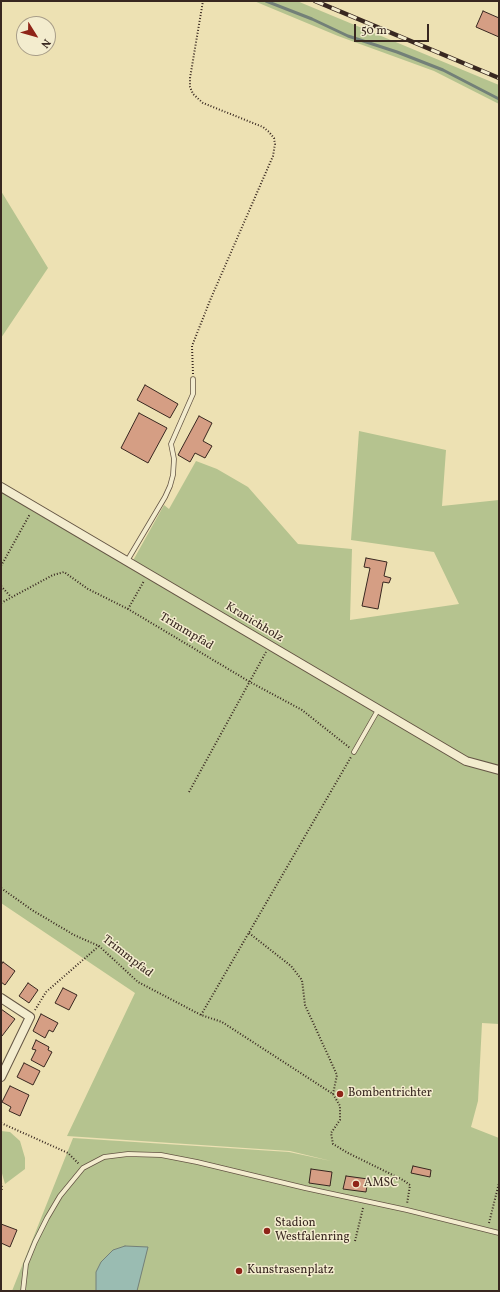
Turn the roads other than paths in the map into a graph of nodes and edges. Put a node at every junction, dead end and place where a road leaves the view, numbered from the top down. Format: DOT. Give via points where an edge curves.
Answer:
graph roads {
  1 [pos="193,379"];
  2 [pos="1,488"];
  3 [pos="127,561"];
  4 [pos="378,710"];
  5 [pos="354,752"];
  6 [pos="499,770"];
  7 [pos="1,998"];
  8 [pos="1,1077"];
  9 [pos="499,1233"];
  10 [pos="23,1291"];
  1 -- 3 [label="lane" via="192,394 171,444 174,459 170,486"];
  2 -- 3 [label="street, Kranichholz"];
  3 -- 4 [label="street, Kranichholz"];
  4 -- 5 [label="lane"];
  4 -- 6 [label="street, Kranichholz" via="466,761"];
  7 -- 8 [label="street" via="30,1017"];
  9 -- 10 [label="lane" via="197,1162 161,1155 128,1154 104,1157 83,1168 60,1196 26,1264"];
}
